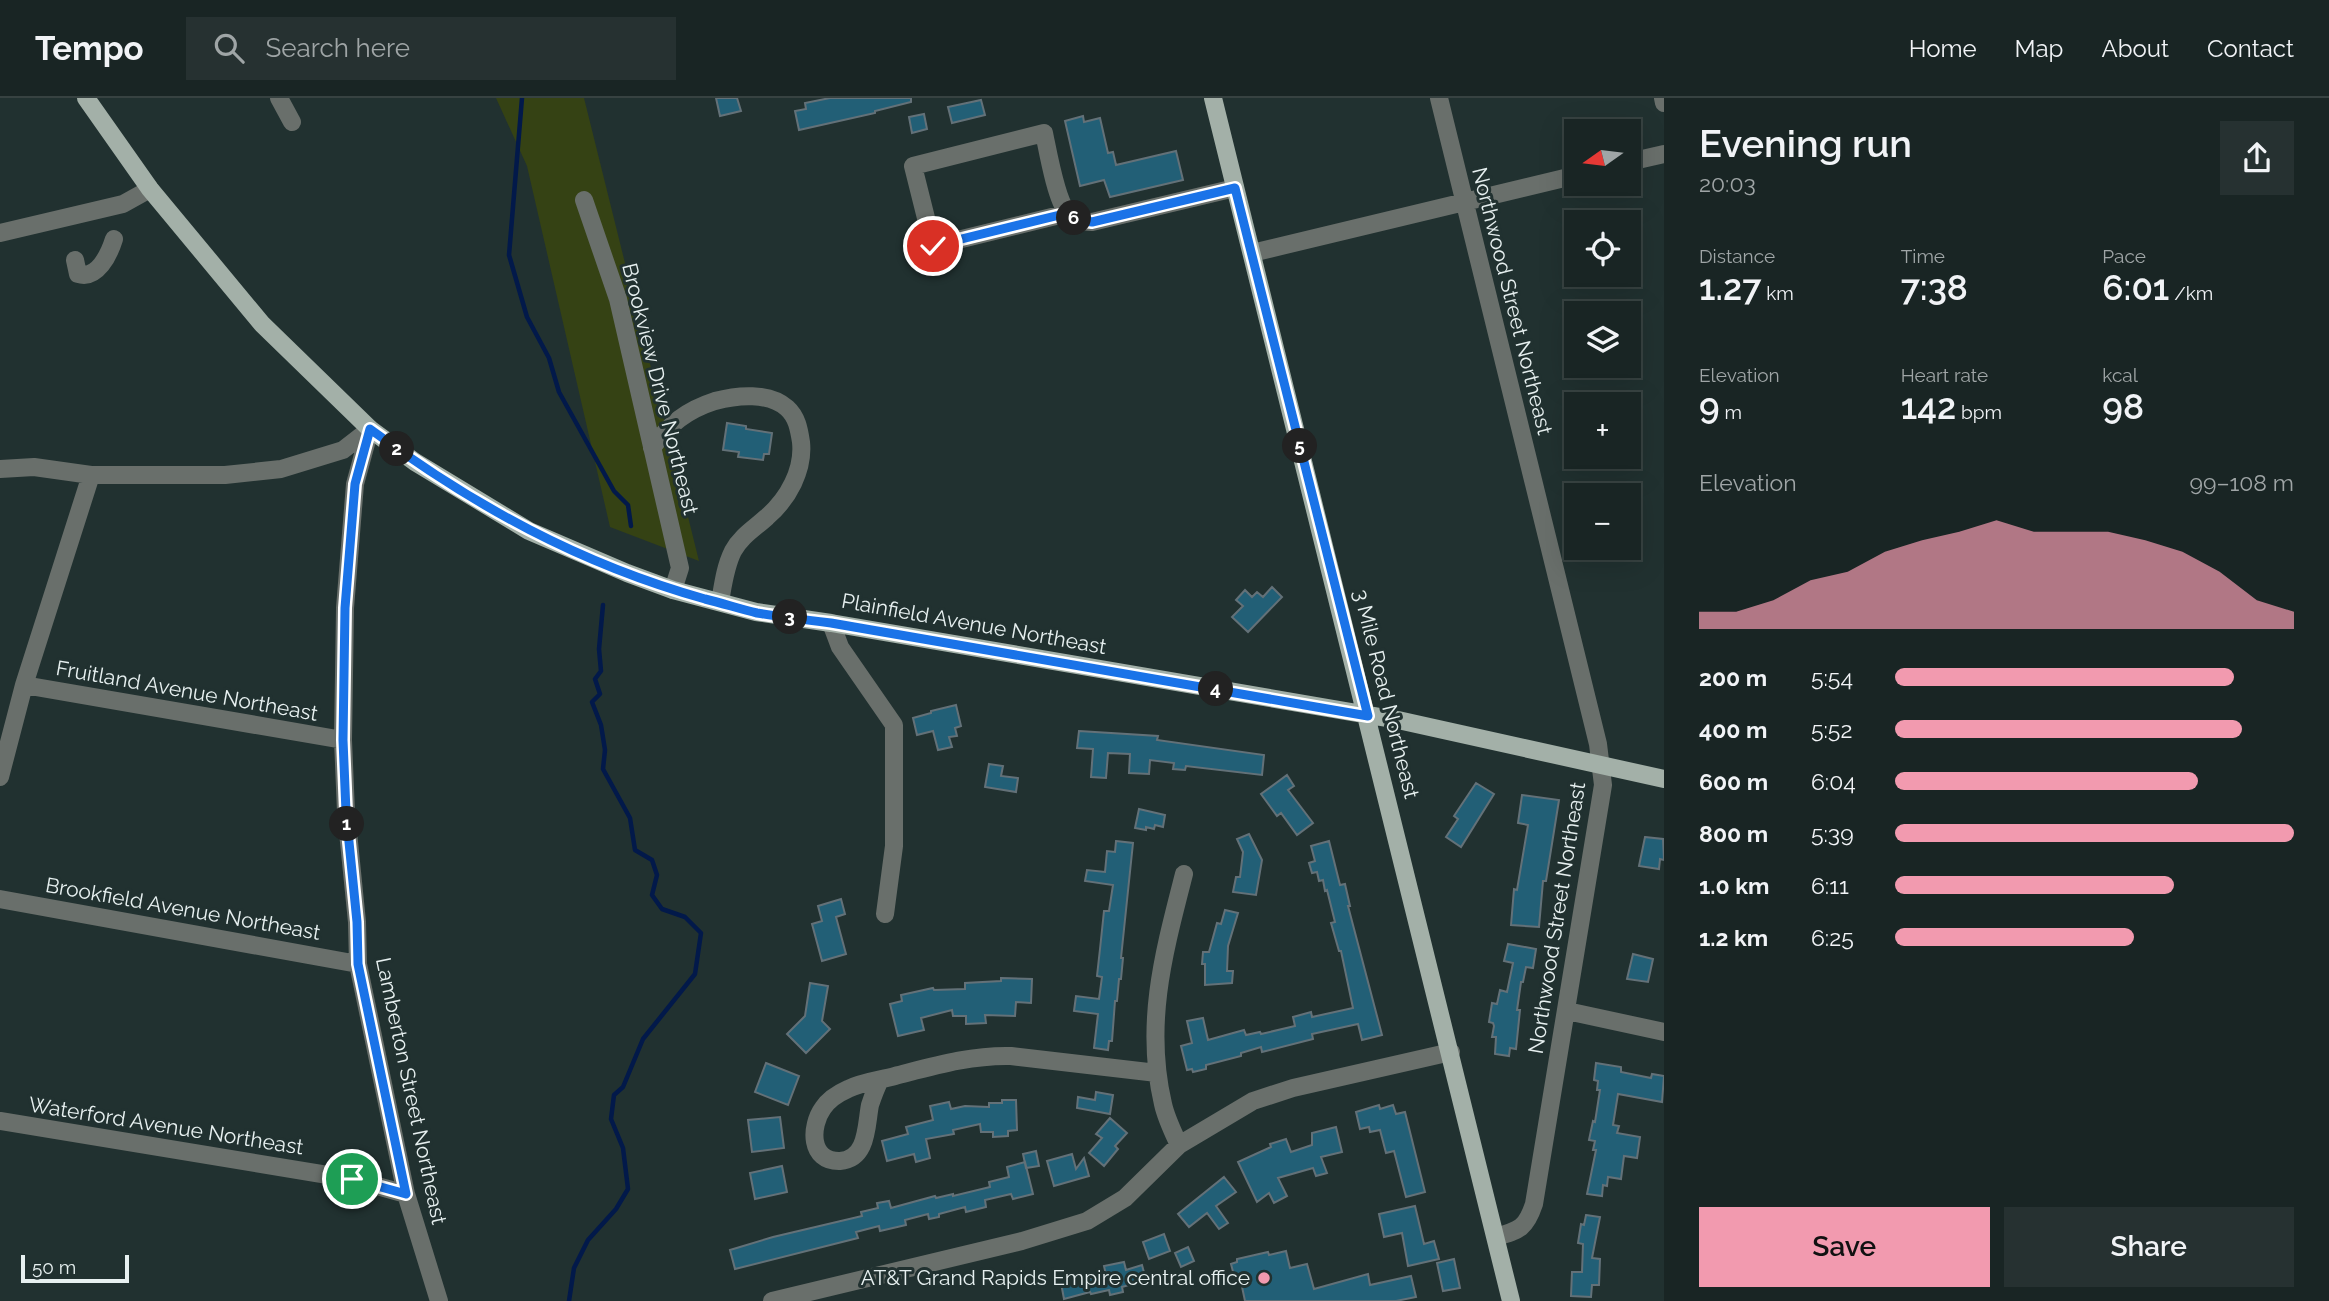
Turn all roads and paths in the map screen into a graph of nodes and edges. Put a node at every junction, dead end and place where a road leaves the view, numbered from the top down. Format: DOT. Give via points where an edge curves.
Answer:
graph roads {
  1 [pos="86,98"];
  2 [pos="279,98"];
  3 [pos="1213,98"];
  4 [pos="1439,98"];
  5 [pos="292,122"];
  6 [pos="1664,154"];
  7 [pos="1642,159"];
  8 [pos="1564,178"];
  9 [pos="1235,188"];
  10 [pos="150,189"];
  11 [pos="584,200"];
  12 [pos="1464,202"];
  13 [pos="1068,213"];
  14 [pos="0,233"];
  15 [pos="114,239"];
  16 [pos="1252,253"];
  17 [pos="75,260"];
  18 [pos="370,429"];
  19 [pos="652,448"];
  20 [pos="0,469"];
  21 [pos="91,475"];
  22 [pos="673,590"];
  23 [pos="720,603"];
  24 [pos="831,623"];
  25 [pos="24,685"];
  26 [pos="1368,716"];
  27 [pos="343,740"];
  28 [pos="1601,765"];
  29 [pos="0,777"];
  30 [pos="1664,779"];
  31 [pos="1184,874"];
  32 [pos="0,899"];
  33 [pos="885,914"];
  34 [pos="358,964"];
  35 [pos="1567,1011"];
  36 [pos="1664,1032"];
  37 [pos="1451,1052"];
  38 [pos="1157,1073"];
  39 [pos="880,1080"];
  40 [pos="0,1121"];
  41 [pos="1179,1145"];
  42 [pos="406,1194"];
  43 [pos="1496,1237"];
  44 [pos="439,1301"];
  45 [pos="772,1301"];
  46 [pos="1511,1301"];
  1 -- 10 [label="main road, Plainfield Avenue Northeast"];
  2 -- 5 [label="street"];
  3 -- 9 [label="main road, 3 Mile Road Northeast"];
  4 -- 12 [label="street, Northwood Street Northeast"];
  6 -- 7 [label="street"];
  8 -- 12 [label="street"];
  9 -- 13 [label="street" via="1092,222"];
  9 -- 16 [label="main road, 3 Mile Road Northeast"];
  10 -- 14 [label="street" via="123,204"];
  10 -- 18 [label="main road, Plainfield Avenue Northeast" via="262,324"];
  11 -- 19 [label="street, Brookview Drive Northeast" via="618,299"];
  12 -- 16 [label="street"];
  12 -- 28 [label="street, Northwood Street Northeast"];
  13 -- 13 [label="street" via="933,246 913,166 1044,133 1060,200"];
  15 -- 17 [label="street" via="93,272 78,274"];
  16 -- 26 [label="main road, 3 Mile Road Northeast"];
  18 -- 21 [label="street" via="342,450 281,469 225,475"];
  18 -- 22 [label="main road, Plainfield Avenue Northeast" via="528,531"];
  18 -- 27 [label="street, Lamberton Street Northeast" via="355,484 345,608"];
  19 -- 22 [label="street, Brookview Drive Northeast" via="680,568"];
  19 -- 23 [label="street" via="688,411 723,399 772,399 789,409 797,422 802,450 795,480 780,504 733,551"];
  20 -- 21 [label="street" via="34,467"];
  21 -- 25 [label="street"];
  22 -- 23 [label="main road, Plainfield Avenue Northeast"];
  23 -- 24 [label="main road, Plainfield Avenue Northeast"];
  24 -- 26 [label="main road, Plainfield Avenue Northeast"];
  24 -- 33 [label="street" via="841,647 894,725 894,846"];
  25 -- 27 [label="street, Fruitland Avenue Northeast"];
  25 -- 29 [label="street"];
  26 -- 28 [label="main road, Plainfield Avenue Northeast"];
  26 -- 37 [label="main road, 3 Mile Road Northeast"];
  27 -- 34 [label="street, Lamberton Street Northeast"];
  28 -- 30 [label="main road, Plainfield Avenue Northeast"];
  28 -- 35 [label="street, Northwood Street Northeast" via="1603,785"];
  31 -- 38 [label="street" via="1164,953 1154,1025"];
  32 -- 34 [label="street, Brookfield Avenue Northeast"];
  34 -- 42 [label="street, Lamberton Street Northeast"];
  35 -- 36 [label="street"];
  35 -- 43 [label="street, Northwood Street Northeast" via="1534,1204 1522,1227"];
  37 -- 41 [label="street" via="1253,1101"];
  37 -- 43 [label="main road, 3 Mile Road Northeast"];
  38 -- 39 [label="street" via="989,1055"];
  38 -- 41 [label="street"];
  39 -- 39 [label="street" via="850,1088 822,1108 813,1133 820,1152 839,1161 862,1149"];
  40 -- 42 [label="street, Waterford Avenue Northeast" via="352,1179"];
  41 -- 45 [label="street" via="1125,1198 1087,1221"];
  42 -- 44 [label="street, Lamberton Street Northeast"];
  43 -- 46 [label="main road, 3 Mile Road Northeast"];
}
